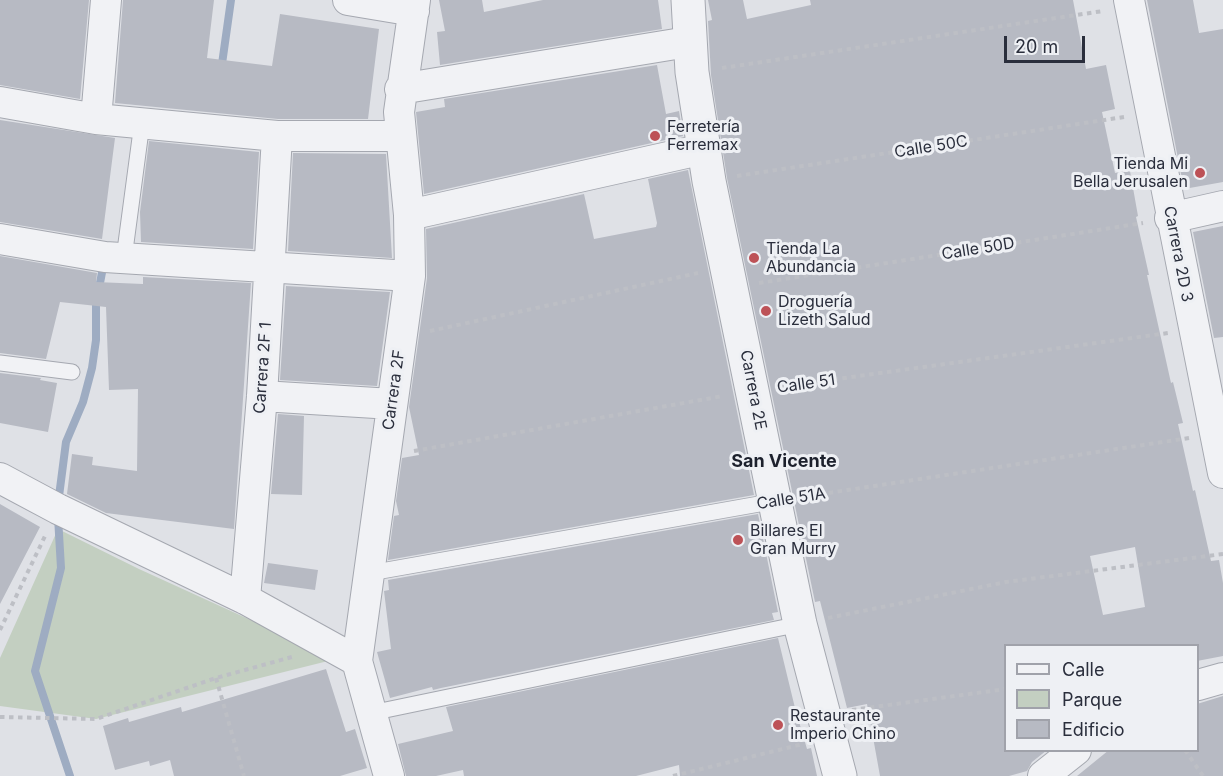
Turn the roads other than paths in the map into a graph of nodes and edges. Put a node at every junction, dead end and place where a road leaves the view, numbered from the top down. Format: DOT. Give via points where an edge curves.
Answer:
graph roads {
  1 [pos="106,0"];
  2 [pos="348,0"];
  3 [pos="688,0"];
  4 [pos="1130,3"];
  5 [pos="414,5"];
  6 [pos="690,57"];
  7 [pos="400,89"];
  8 [pos="0,102"];
  9 [pos="96,118"];
  10 [pos="142,123"];
  11 [pos="277,136"];
  12 [pos="400,136"];
  13 [pos="706,165"];
  14 [pos="1223,206"];
  15 [pos="409,215"];
  16 [pos="1170,218"];
  17 [pos="0,239"];
  18 [pos="124,258"];
  19 [pos="269,265"];
  20 [pos="410,276"];
  21 [pos="0,363"];
  22 [pos="72,372"];
  23 [pos="262,396"];
  24 [pos="392,404"];
  25 [pos="1223,473"];
  26 [pos="0,478"];
  27 [pos="776,501"];
  28 [pos="370,573"];
  29 [pos="244,599"];
  30 [pos="800,624"];
  31 [pos="345,654"];
  32 [pos="1223,678"];
  33 [pos="1199,684"];
  34 [pos="370,713"];
  35 [pos="1073,752"];
  36 [pos="389,776"];
  37 [pos="840,776"];
  38 [pos="1043,776"];
  1 -- 9 [label="street"];
  2 -- 5 [label="street"];
  3 -- 6 [label="street, Carrera 2E"];
  4 -- 16 [label="street, Carrera 2D 3"];
  5 -- 7 [label="street, Carrera 2F"];
  6 -- 7 [label="street"];
  6 -- 13 [label="street, Carrera 2E"];
  7 -- 12 [label="street, Carrera 2F"];
  8 -- 9 [label="street"];
  9 -- 10 [label="street"];
  10 -- 11 [label="street"];
  10 -- 18 [label="lane"];
  11 -- 12 [label="street"];
  11 -- 19 [label="street, Carrera 2F 1"];
  12 -- 15 [label="street, Carrera 2F"];
  13 -- 15 [label="street"];
  13 -- 27 [label="street, Carrera 2E"];
  14 -- 16 [label="street"];
  15 -- 20 [label="street, Carrera 2F"];
  16 -- 25 [label="street, Carrera 2D 3"];
  17 -- 18 [label="street"];
  18 -- 19 [label="street"];
  19 -- 20 [label="street"];
  19 -- 23 [label="street, Carrera 2F 1"];
  20 -- 24 [label="street, Carrera 2F"];
  21 -- 22 [label="lane"];
  23 -- 24 [label="street"];
  23 -- 29 [label="street, Carrera 2F 1"];
  24 -- 28 [label="street, Carrera 2F"];
  26 -- 29 [label="street"];
  27 -- 28 [label="lane, Calle 51A"];
  27 -- 30 [label="street, Carrera 2E"];
  28 -- 31 [label="street, Carrera 2F"];
  29 -- 31 [label="street"];
  30 -- 34 [label="lane"];
  30 -- 37 [label="street, Carrera 2E"];
  31 -- 34 [label="street, Carrera 2F"];
  32 -- 33 [label="street"];
  34 -- 36 [label="street, Carrera 2F"];
  35 -- 38 [label="street"];
}
